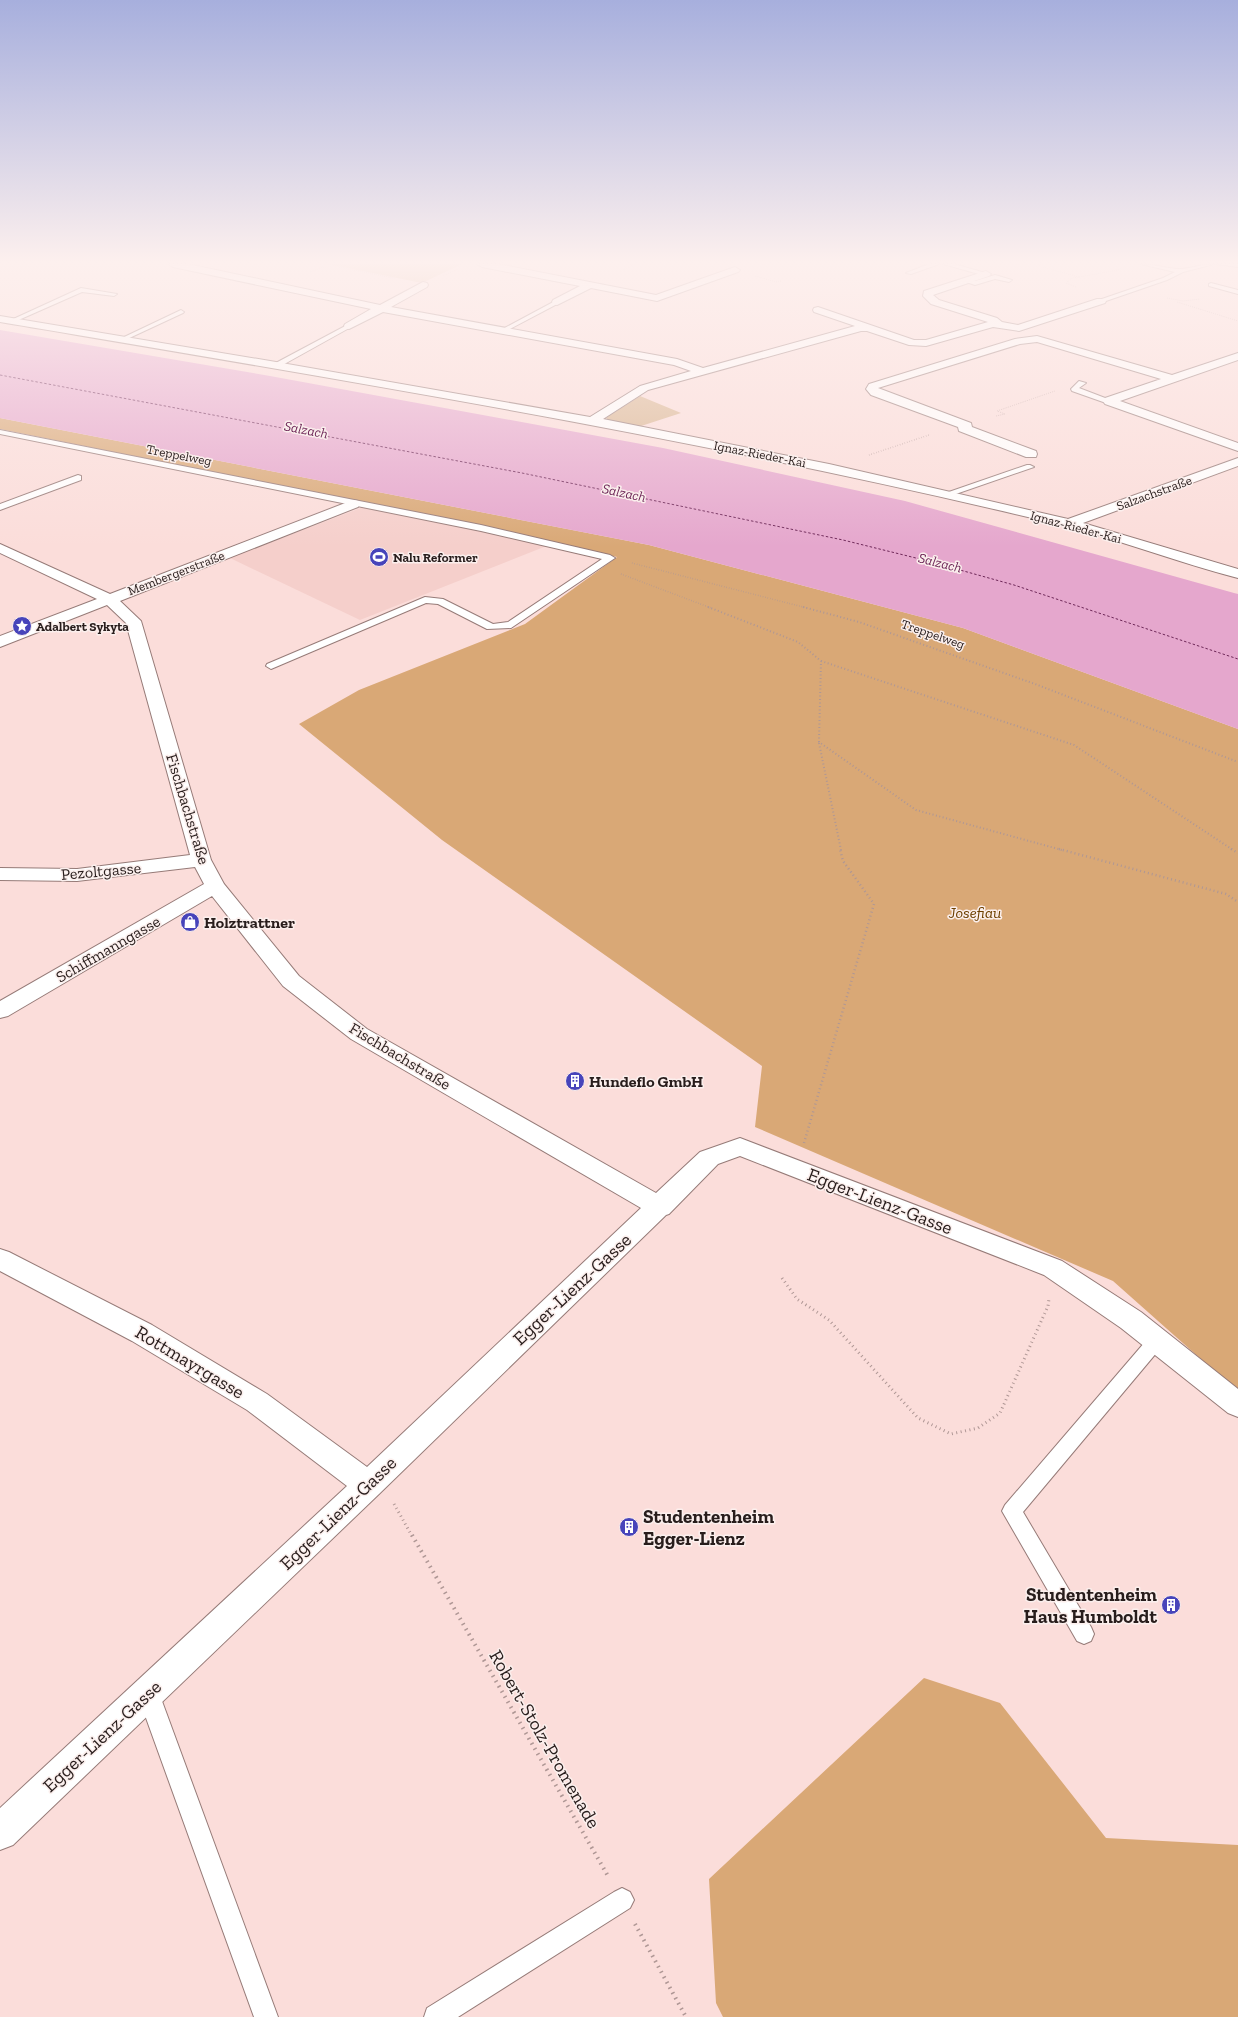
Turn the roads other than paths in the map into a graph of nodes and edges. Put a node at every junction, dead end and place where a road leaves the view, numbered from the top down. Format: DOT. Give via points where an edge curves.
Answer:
graph roads {
  1 [pos="236,358"];
  2 [pos="289,358"];
  3 [pos="655,358"];
  4 [pos="753,358"];
  5 [pos="963,358"];
  6 [pos="1104,358"];
  7 [pos="1231,358"];
  8 [pos="276,365"];
  9 [pos="703,372"];
  10 [pos="1170,378"];
  11 [pos="1082,384"];
  12 [pos="1108,401"];
  13 [pos="592,421"];
  14 [pos="0,432"];
  15 [pos="1238,447"];
  16 [pos="1031,454"];
  17 [pos="1238,462"];
  18 [pos="1030,467"];
  19 [pos="78,478"];
  20 [pos="947,494"];
  21 [pos="353,504"];
  22 [pos="0,507"];
  23 [pos="1069,523"];
  24 [pos="0,548"];
  25 [pos="1238,574"];
  26 [pos="109,599"];
  27 [pos="0,642"];
  28 [pos="271,666"];
  29 [pos="201,860"];
  30 [pos="0,874"];
  31 [pos="215,886"];
  32 [pos="0,1011"];
  33 [pos="660,1207"];
  34 [pos="0,1259"];
  35 [pos="1157,1340"];
  36 [pos="1238,1405"];
  37 [pos="368,1485"];
  38 [pos="1084,1634"];
  39 [pos="148,1693"];
  40 [pos="0,1832"];
  41 [pos="622,1900"];
  42 [pos="266,2017"];
  43 [pos="436,2017"];
  1 -- 8 [label="street, Ignaz-Rieder-Kai"];
  2 -- 8 [label="lane"];
  3 -- 9 [label="street" via="677,362"];
  4 -- 9 [label="street"];
  5 -- 16 [label="street" via="873,386 872,389"];
  6 -- 10 [label="street"];
  7 -- 10 [label="street"];
  8 -- 13 [label="street, Ignaz-Rieder-Kai"];
  9 -- 13 [label="street" via="644,388"];
  10 -- 12 [label="street"];
  11 -- 12 [label="lane" via="1075,387"];
  12 -- 15 [label="street"];
  13 -- 20 [label="street, Ignaz-Rieder-Kai"];
  14 -- 21 [label="lane, Treppelweg"];
  17 -- 23 [label="street, Salzachstraße"];
  18 -- 20 [label="lane"];
  19 -- 22 [label="lane"];
  20 -- 23 [label="street, Ignaz-Rieder-Kai"];
  21 -- 26 [label="street, Membergerstraße"];
  21 -- 28 [label="lane, Treppelweg" via="481,528 610,558 511,625 491,627 440,601 425,600"];
  23 -- 25 [label="street, Ignaz-Rieder-Kai"];
  24 -- 26 [label="street, Fischbachstraße"];
  26 -- 27 [label="street, Membergerstraße"];
  26 -- 29 [label="street, Fischbachstraße" via="133,621"];
  29 -- 30 [label="street, Pezoltgasse" via="78,875"];
  29 -- 31 [label="street, Fischbachstraße"];
  31 -- 32 [label="street, Schiffmanngasse"];
  31 -- 33 [label="street, Fischbachstraße" via="292,981 359,1034"];
  33 -- 35 [label="street, Egger-Lienz-Gasse" via="710,1158 740,1147 1054,1268"];
  33 -- 37 [label="street, Egger-Lienz-Gasse"];
  34 -- 37 [label="street, Rottmayrgasse" via="142,1333 257,1402"];
  35 -- 36 [label="street, Egger-Lienz-Gasse"];
  35 -- 38 [label="lane" via="1012,1511"];
  37 -- 39 [label="street, Egger-Lienz-Gasse"];
  39 -- 40 [label="street, Egger-Lienz-Gasse"];
  39 -- 42 [label="lane"];
  41 -- 43 [label="lane"];
}
